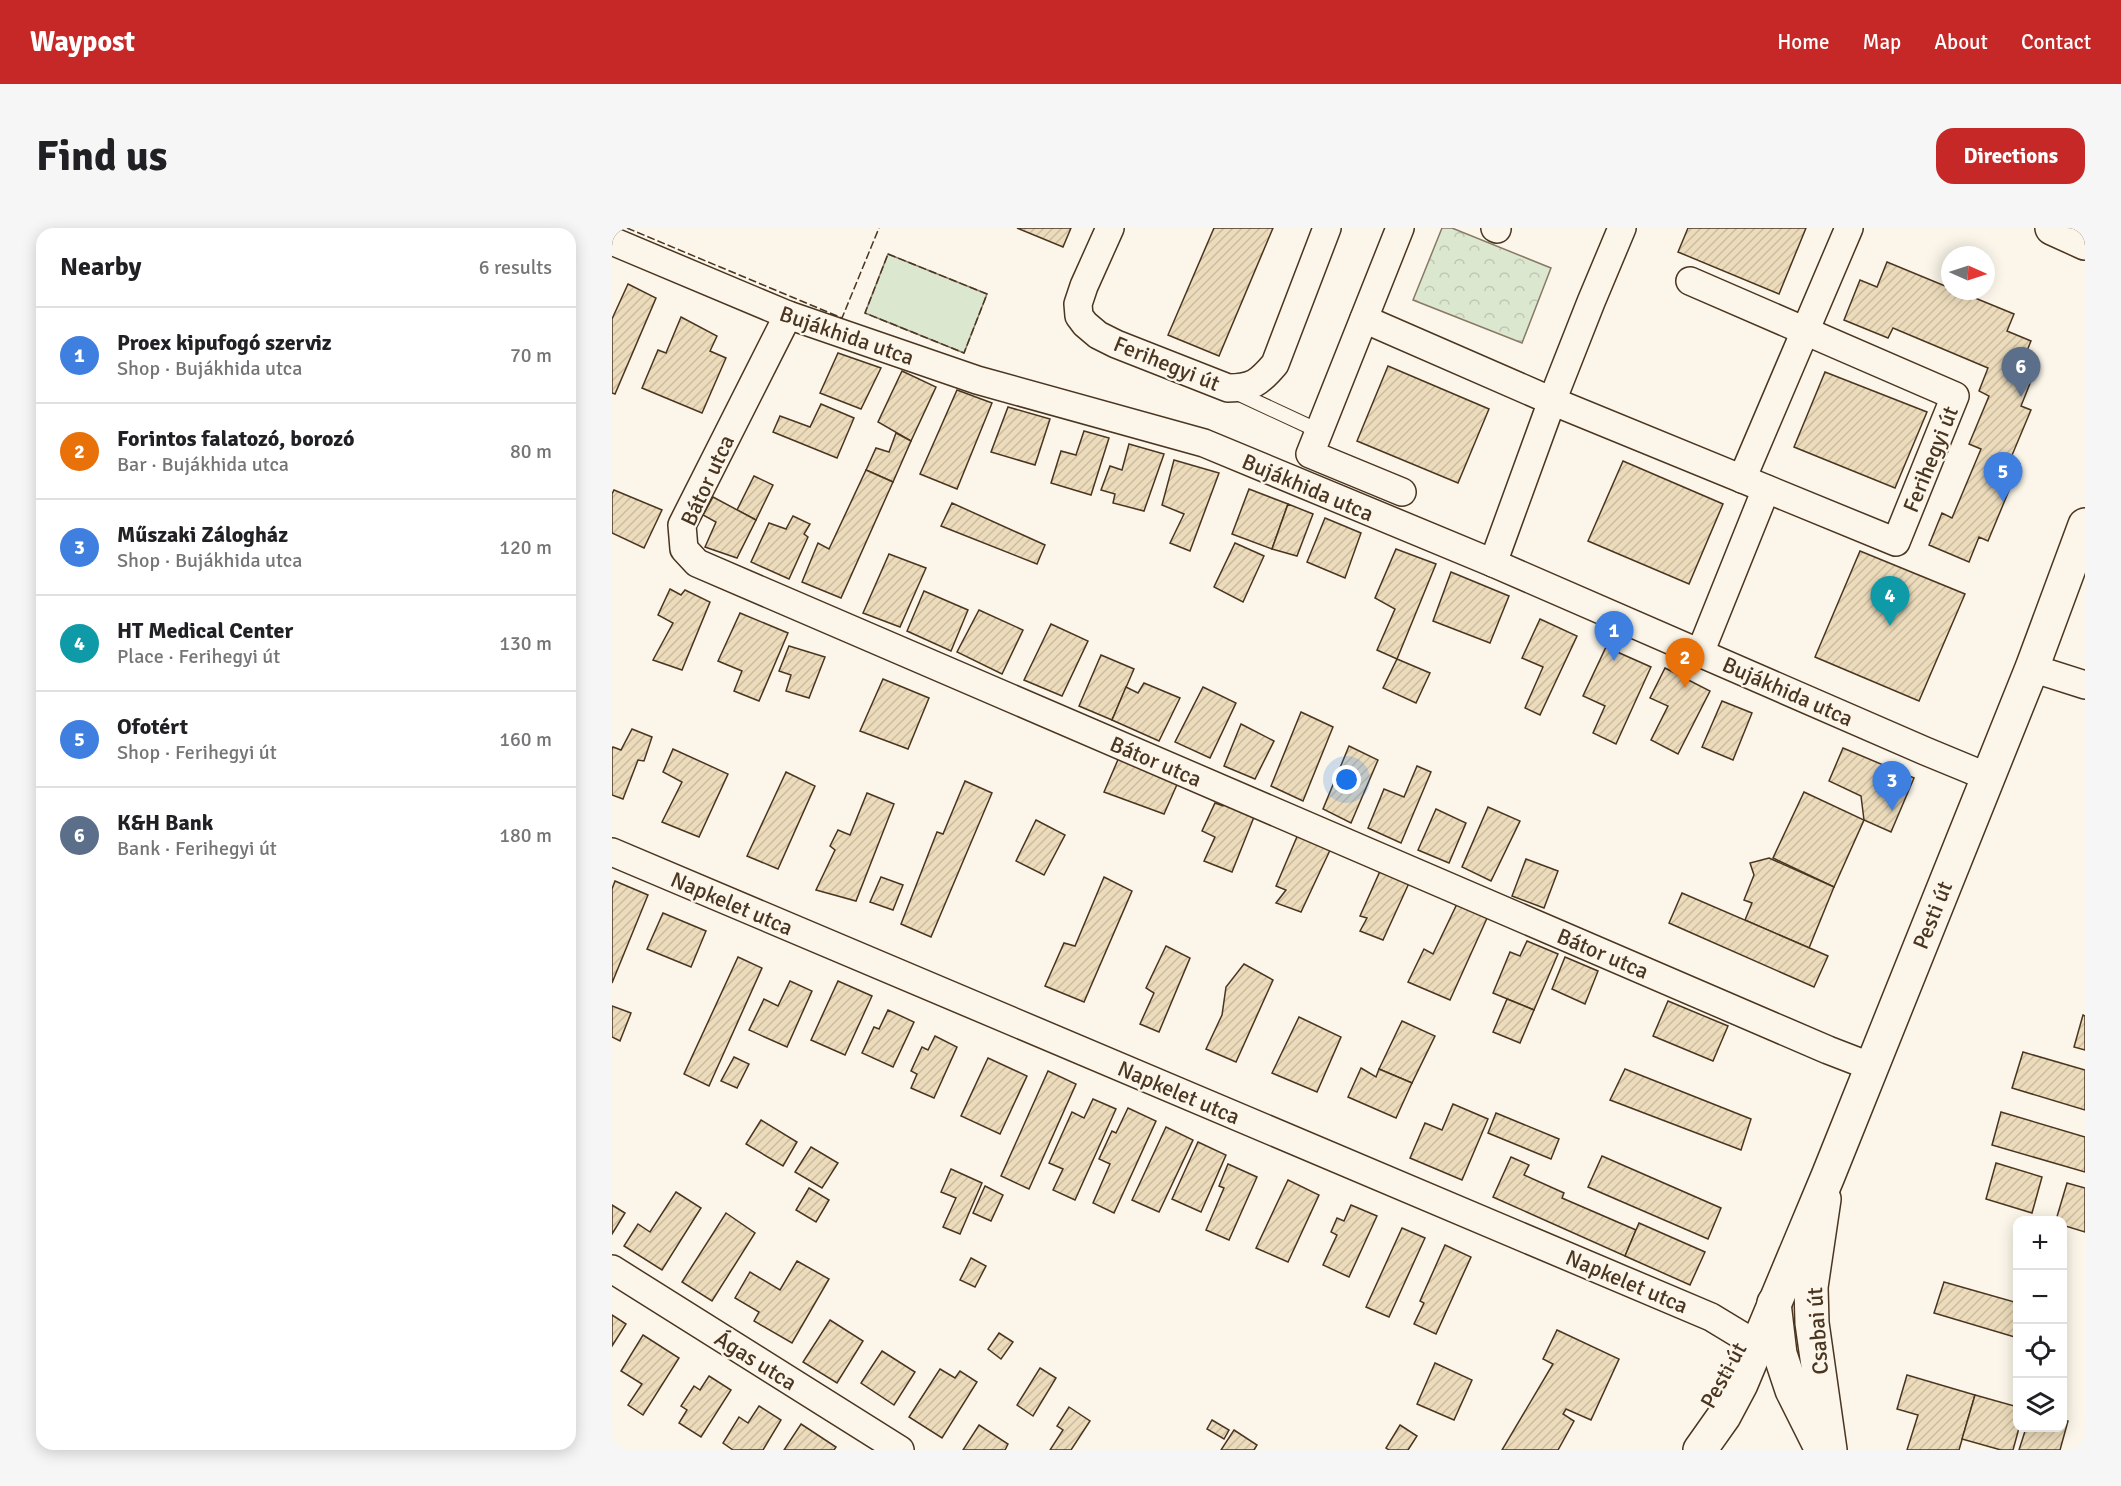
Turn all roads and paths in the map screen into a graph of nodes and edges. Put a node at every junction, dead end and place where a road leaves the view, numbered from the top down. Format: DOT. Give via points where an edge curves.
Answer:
graph roads {
  1 [pos="1110,228"];
  2 [pos="1327,228"];
  3 [pos="1400,228"];
  4 [pos="1622,228"];
  5 [pos="1849,228"];
  6 [pos="2052,228"];
  7 [pos="612,241"];
  8 [pos="2085,243"];
  9 [pos="1690,282"];
  10 [pos="788,315"];
  11 [pos="1364,318"];
  12 [pos="1805,331"];
  13 [pos="1228,388"];
  14 [pos="1552,401"];
  15 [pos="1319,431"];
  16 [pos="1754,484"];
  17 [pos="1402,492"];
  18 [pos="2085,525"];
  19 [pos="1493,563"];
  20 [pos="1700,653"];
  21 [pos="2032,668"];
  22 [pos="2085,685"];
  23 [pos="1988,777"];
  24 [pos="612,852"];
  25 [pos="1872,1067"];
  26 [pos="1828,1176"];
  27 [pos="612,1269"];
  28 [pos="1774,1303"];
  29 [pos="1744,1337"];
  30 [pos="1741,1384"];
  31 [pos="1792,1389"];
  32 [pos="900,1450"];
  33 [pos="1679,1450"];
  34 [pos="1700,1450"];
  35 [pos="1822,1450"];
  36 [pos="1830,1450"];
  1 -- 13 [label="street, Ferihegyi út" via="1084,286 1079,316 1098,335 1116,344"];
  2 -- 13 [label="street, Ferihegyi út" via="1275,364 1261,381 1244,388"];
  3 -- 11 [label="street"];
  4 -- 14 [label="street"];
  5 -- 12 [label="street"];
  6 -- 8 [label="main road"];
  7 -- 10 [label="street, Bujákhida utca"];
  9 -- 12 [label="street, Ferihegyi út"];
  10 -- 19 [label="street, Bujákhida utca" via="977,380 1204,443"];
  10 -- 25 [label="street, Bátor utca" via="682,525 684,549 697,563"];
  11 -- 14 [label="street, Ferihegyi út"];
  11 -- 15 [label="street"];
  12 -- 16 [label="street"];
  12 -- 16 [label="street, Ferihegyi út" via="1955,396 1896,542"];
  13 -- 15 [label="lane"];
  14 -- 16 [label="street, Ferihegyi út"];
  14 -- 19 [label="street"];
  15 -- 17 [label="street" via="1310,454"];
  16 -- 20 [label="street"];
  18 -- 21 [label="main road, Pesti út"];
  19 -- 20 [label="street, Bujákhida utca"];
  20 -- 23 [label="street, Bujákhida utca"];
  21 -- 22 [label="street"];
  21 -- 23 [label="main road, Pesti út"];
  23 -- 25 [label="main road, Pesti út"];
  24 -- 29 [label="street, Napkelet utca" via="1711,1317"];
  25 -- 26 [label="main road, Pesti út"];
  26 -- 28 [label="main road, Pesti út"];
  26 -- 36 [label="main road, Csabai út" via="1811,1287 1812,1323"];
  27 -- 32 [label="street, Ágas utca"];
  28 -- 29 [label="main road, Pesti út"];
  28 -- 30 [label="main road, Pesti út"];
  28 -- 31 [label="main road, Csabai út" via="1780,1354"];
  29 -- 33 [label="main road, Pesti út"];
  30 -- 31 [label="main road, Csabai út" via="1765,1383"];
  30 -- 34 [label="main road, Pesti út"];
  31 -- 35 [label="main road, Csabai út"];
}
